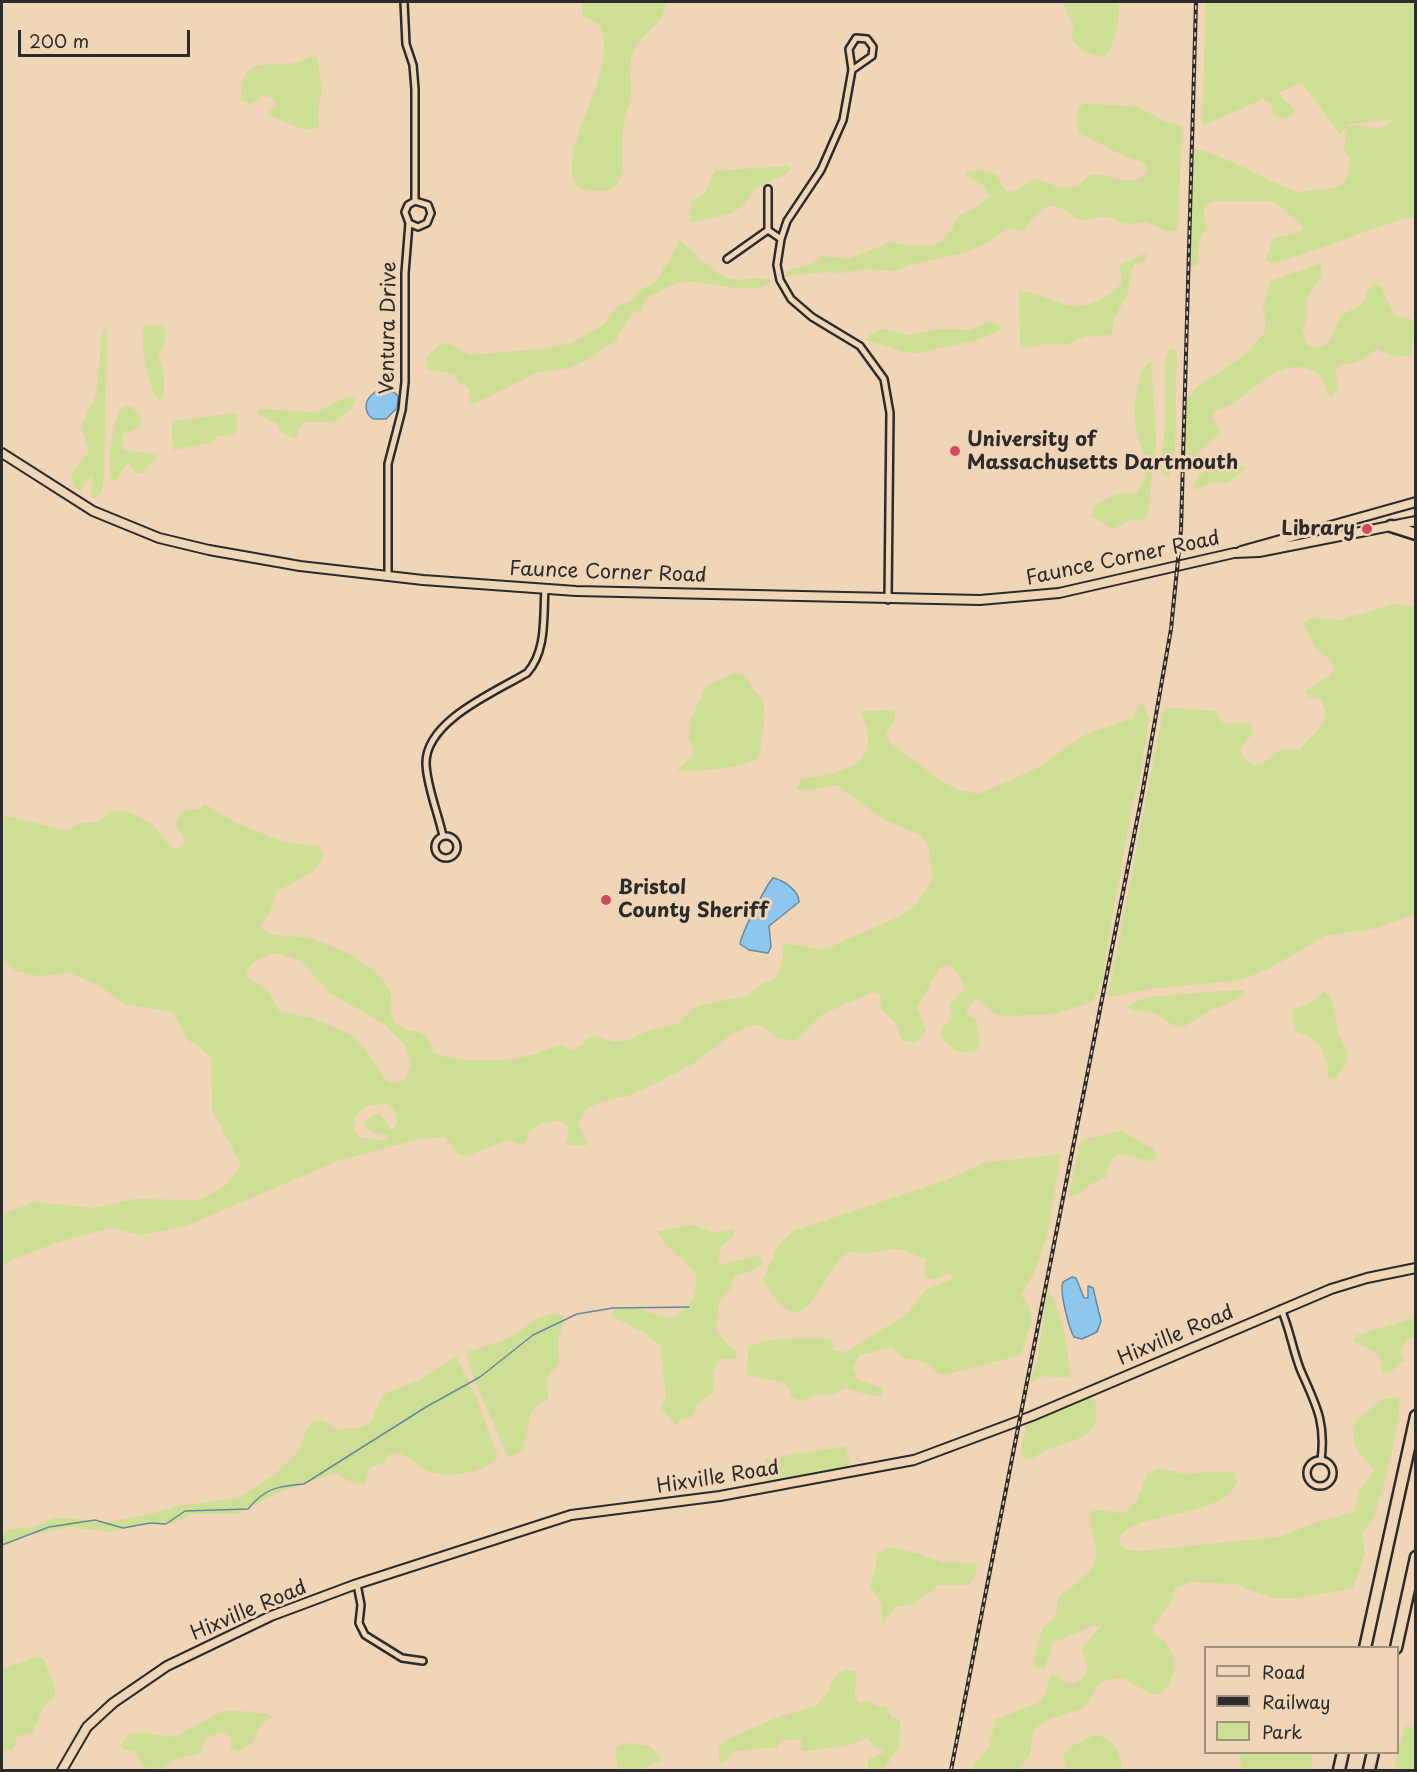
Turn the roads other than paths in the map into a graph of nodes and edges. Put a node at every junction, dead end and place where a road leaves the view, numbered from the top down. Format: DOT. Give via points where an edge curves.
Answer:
graph roads {
  1 [pos="404,2"];
  2 [pos="852,70"];
  3 [pos="768,189"];
  4 [pos="415,201"];
  5 [pos="409,222"];
  6 [pos="768,230"];
  7 [pos="781,238"];
  8 [pos="727,258"];
  9 [pos="2,453"];
  10 [pos="1416,502"];
  11 [pos="1416,521"];
  12 [pos="1391,526"];
  13 [pos="1312,529"];
  14 [pos="1416,534"];
  15 [pos="1317,540"];
  16 [pos="1234,553"];
  17 [pos="388,576"];
  18 [pos="545,589"];
  19 [pos="888,600"];
  20 [pos="443,836"];
  21 [pos="1416,1268"];
  22 [pos="1281,1309"];
  23 [pos="1416,1416"];
  24 [pos="1321,1460"];
  25 [pos="1416,1557"];
  26 [pos="357,1584"];
  27 [pos="1365,1646"];
  28 [pos="1396,1646"];
  29 [pos="423,1661"];
  30 [pos="1343,1754"];
  31 [pos="1373,1754"];
  32 [pos="62,1770"];
  33 [pos="1339,1770"];
  34 [pos="1369,1770"];
  1 -- 4 [label="street, Ventura Drive" via="406,44 415,88"];
  2 -- 2 [label="street" via="850,44 856,38 867,39 873,47 872,56"];
  2 -- 7 [label="street" via="838,133 821,170 791,212"];
  3 -- 6 [label="street"];
  4 -- 5 [label="street, Ventura Drive" via="406,208"];
  4 -- 5 [label="street" via="428,205 431,216 423,226"];
  5 -- 17 [label="street, Ventura Drive" via="405,392 388,464"];
  6 -- 7 [label="street"];
  6 -- 8 [label="street"];
  7 -- 19 [label="street" via="778,273 786,292 804,311 860,346 888,390"];
  9 -- 17 [label="main road, Faunce Corner Road" via="93,511 159,538 276,562"];
  10 -- 13 [label="main road, Faunce Corner Road"];
  11 -- 12 [label="main road, Faunce Corner Road"];
  12 -- 14 [label="highway"];
  12 -- 15 [label="main road, Faunce Corner Road"];
  13 -- 15 [label="main road"];
  13 -- 16 [label="main road, Faunce Corner Road"];
  15 -- 16 [label="main road, Faunce Corner Road"];
  16 -- 19 [label="main road, Faunce Corner Road" via="1038,596"];
  17 -- 18 [label="main road, Faunce Corner Road"];
  18 -- 19 [label="main road, Faunce Corner Road"];
  18 -- 20 [label="street" via="541,647 533,667 456,716 432,738 427,773"];
  20 -- 20 [label="street" via="454,839 457,846 455,853 446,858 439,856 434,846"];
  21 -- 22 [label="main road, Hixville Road" via="1357,1280"];
  22 -- 24 [label="street" via="1322,1420"];
  22 -- 26 [label="main road, Hixville Road" via="1032,1416 914,1460 727,1495 571,1515"];
  23 -- 27 [label="highway"];
  24 -- 24 [label="street" via="1312,1463 1307,1472 1310,1481 1318,1486 1328,1483 1332,1474 1330,1465"];
  25 -- 28 [label="highway"];
  26 -- 29 [label="street" via="359,1623 365,1635 402,1658"];
  26 -- 32 [label="main road, Hixville Road" via="231,1634 167,1666 99,1715 87,1727"];
  30 -- 33 [label="highway"];
  31 -- 34 [label="highway"];
}
